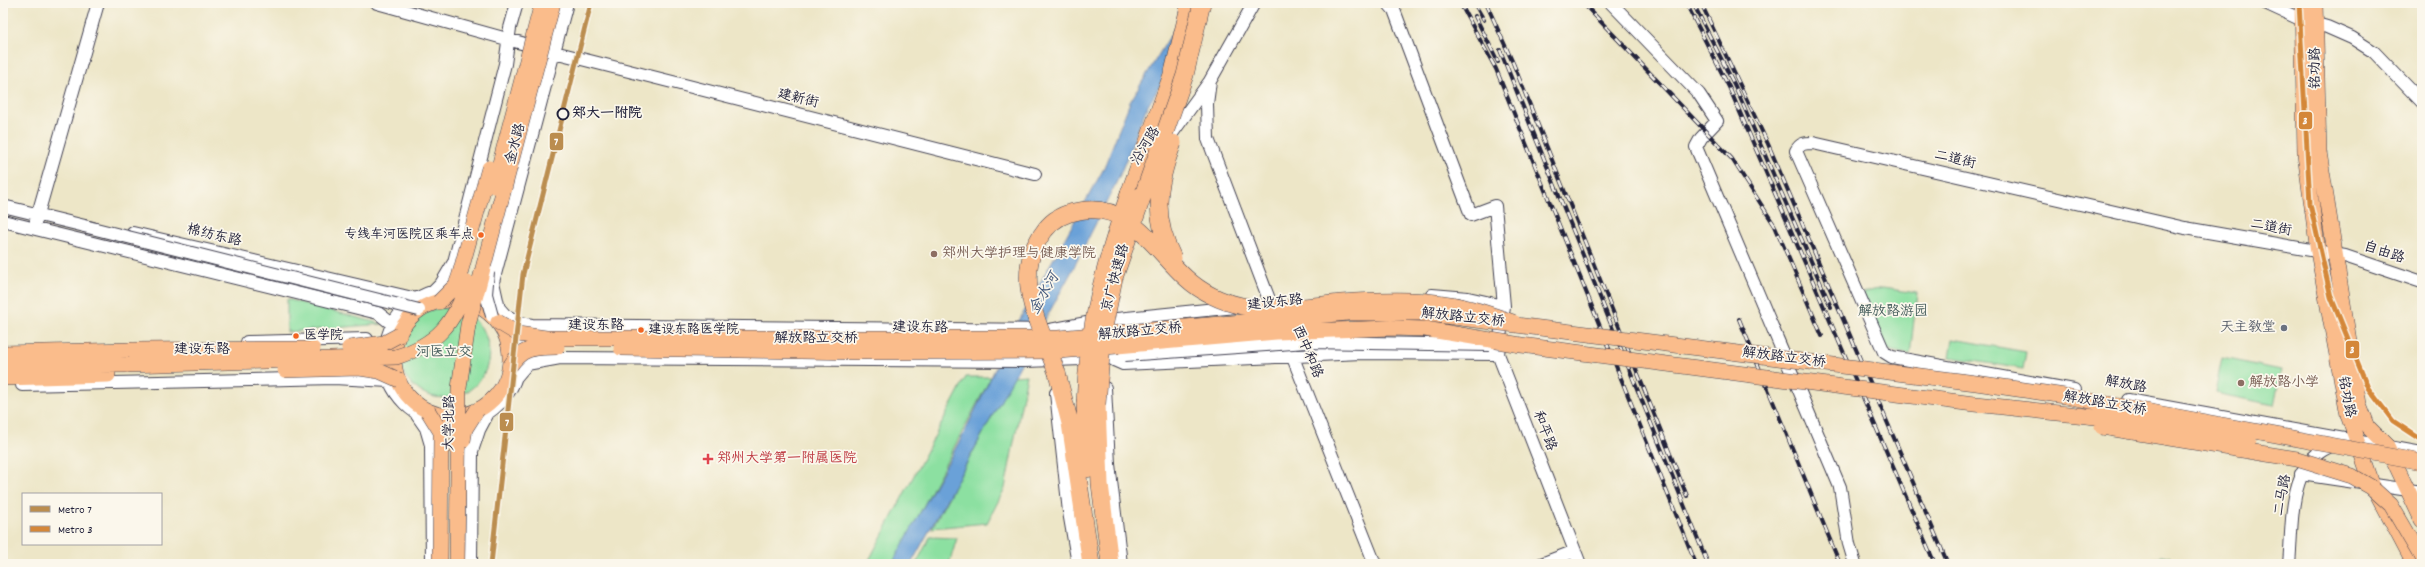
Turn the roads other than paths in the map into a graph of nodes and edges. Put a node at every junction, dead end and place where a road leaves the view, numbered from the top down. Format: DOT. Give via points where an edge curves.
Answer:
graph roads {
  1 [pos="98,3"];
  2 [pos="376,3"];
  3 [pos="517,3"];
  4 [pos="533,3"];
  5 [pos="542,3"];
  6 [pos="553,3"];
  7 [pos="560,3"];
  8 [pos="567,3"];
  9 [pos="1190,3"];
  10 [pos="1202,3"];
  11 [pos="1212,3"];
  12 [pos="1254,3"];
  13 [pos="1388,3"];
  14 [pos="1611,3"];
  15 [pos="2265,3"];
  16 [pos="2302,3"];
  17 [pos="2315,3"];
  18 [pos="2309,21"];
  19 [pos="510,34"];
  20 [pos="554,52"];
  21 [pos="1210,81"];
  22 [pos="2422,102"];
  23 [pos="1035,174"];
  24 [pos="3,206"];
  25 [pos="38,215"];
  26 [pos="3,221"];
  27 [pos="34,228"];
  28 [pos="2318,252"];
  29 [pos="2335,255"];
  30 [pos="1186,278"];
  31 [pos="2422,282"];
  32 [pos="473,285"];
  33 [pos="436,297"];
  34 [pos="1270,303"];
  35 [pos="418,305"];
  36 [pos="1504,306"];
  37 [pos="499,315"];
  38 [pos="1112,320"];
  39 [pos="1097,321"];
  40 [pos="1512,323"];
  41 [pos="1048,330"];
  42 [pos="393,331"];
  43 [pos="1521,345"];
  44 [pos="3,346"];
  45 [pos="3,353"];
  46 [pos="1498,354"];
  47 [pos="1292,355"];
  48 [pos="1892,357"];
  49 [pos="1108,358"];
  50 [pos="1051,360"];
  51 [pos="3,366"];
  52 [pos="128,370"];
  53 [pos="513,372"];
  54 [pos="3,378"];
  55 [pos="394,381"];
  56 [pos="3,385"];
  57 [pos="1966,403"];
  58 [pos="422,412"];
  59 [pos="483,412"];
  60 [pos="450,416"];
  61 [pos="2356,440"];
  62 [pos="2387,446"];
  63 [pos="2422,453"];
  64 [pos="2422,462"];
  65 [pos="2422,473"];
  66 [pos="2301,474"];
  67 [pos="2372,484"];
  68 [pos="2415,491"];
  69 [pos="2420,508"];
  70 [pos="1575,551"];
  71 [pos="2422,558"];
  72 [pos="432,564"];
  73 [pos="440,564"];
  74 [pos="448,564"];
  75 [pos="457,564"];
  76 [pos="463,564"];
  77 [pos="471,564"];
  78 [pos="1078,564"];
  79 [pos="1091,564"];
  80 [pos="1098,564"];
  81 [pos="1110,564"];
  82 [pos="1121,564"];
  83 [pos="1375,564"];
  84 [pos="1541,564"];
  85 [pos="1580,564"];
  86 [pos="1855,564"];
  87 [pos="2290,564"];
  88 [pos="2414,564"];
  1 -- 25 [label="street"];
  2 -- 19 [label="street, 建新街"];
  3 -- 19 [label="street"];
  4 -- 33 [label="main road, bridge" via="459,277 456,285"];
  5 -- 32 [label="main road, 金水路, bridge"];
  6 -- 32 [label="main road, 金水路, bridge"];
  7 -- 37 [label="street, bridge" via="488,272 486,294"];
  8 -- 20 [label="street"];
  9 -- 80 [label="highway, 京广快速路, bridge" via="1173,72 1108,256 1092,324 1084,429"];
  10 -- 81 [label="highway, 京广快速路, bridge" via="1185,75 1122,254 1104,326 1096,428 1102,506"];
  11 -- 30 [label="highway, bridge" via="1190,93 1167,160 1160,190 1158,219 1161,230 1173,258"];
  12 -- 21 [label="street, 沿河路"];
  13 -- 36 [label="street, 和平路" via="1394,10 1471,216 1494,206"];
  14 -- 86 [label="street" via="1699,94 1717,121 1696,147 1840,487 1849,544"];
  15 -- 18 [label="street"];
  16 -- 18 [label="main road, 铭功路"];
  17 -- 18 [label="main road, 铭功路"];
  18 -- 22 [label="street" via="2352,38 2374,52"];
  18 -- 28 [label="main road, 铭功路" via="2305,146"];
  18 -- 29 [label="main road, 铭功路" via="2319,152"];
  19 -- 20 [label="street, 建新街"];
  19 -- 33 [label="street" via="505,64 454,262"];
  20 -- 23 [label="street, 建新街"];
  20 -- 37 [label="street" via="493,282"];
  21 -- 34 [label="street, 西中和路" via="1207,104 1208,139"];
  21 -- 39 [label="street, 沿河路" via="1177,125 1141,181 1119,244"];
  24 -- 25 [label="street"];
  25 -- 27 [label="street"];
  25 -- 35 [label="street, bridge"];
  26 -- 27 [label="street"];
  27 -- 42 [label="street" via="378,313"];
  28 -- 29 [label="street, 二道街"];
  28 -- 48 [label="street, 二道街" via="2185,228 1804,143 1796,151 1881,348"];
  28 -- 61 [label="main road, 铭功路" via="2348,415"];
  29 -- 31 [label="street, 自由路"];
  29 -- 62 [label="main road, 铭功路" via="2359,404 2368,427"];
  30 -- 40 [label="highway, bridge" via="1218,298 1248,307 1282,308 1356,302 1406,302 1466,308"];
  30 -- 79 [label="highway, bridge" via="1125,218 1100,210 1072,212 1056,219 1035,242 1030,254 1027,274 1029,292 1064,399"];
  32 -- 52 [label="main road, bridge" via="440,334 414,352 396,357"];
  32 -- 60 [label="main road, 大学北路, bridge" via="452,367"];
  32 -- 75 [label="main road, 大学北路, bridge" via="460,388"];
  33 -- 35 [label="main road"];
  33 -- 37 [label="main road, 解放路立交桥, bridge" via="467,302"];
  34 -- 36 [label="street, 建设东路" via="1341,296 1417,294 1468,298"];
  34 -- 38 [label="street, 建设东路"];
  34 -- 47 [label="street, 西中和路"];
  35 -- 42 [label="main road" via="406,323"];
  36 -- 46 [label="street, 和平路"];
  37 -- 40 [label="main road, 解放路立交桥, bridge" via="518,334 546,338 1058,338 1379,312 1452,315"];
  37 -- 41 [label="street, 建设东路" via="532,325"];
  37 -- 53 [label="main road, bridge" via="509,343"];
  38 -- 39 [label="street, 建设东路"];
  38 -- 49 [label="street"];
  39 -- 41 [label="street, 建设东路"];
  40 -- 64 [label="main road, 解放路立交桥, bridge" via="2059,396"];
  41 -- 50 [label="street"];
  42 -- 44 [label="street" via="376,338 350,340"];
  42 -- 45 [label="main road, 建设东路, bridge" via="384,343 357,348"];
  42 -- 55 [label="main road, bridge"];
  43 -- 49 [label="street, bridge" via="1307,342"];
  43 -- 53 [label="main road, 解放路立交桥, bridge" via="1449,332 1391,328 1276,332 1060,351 858,352 555,347 526,350 515,358"];
  43 -- 57 [label="main road, 解放路立交桥, bridge"];
  46 -- 47 [label="street" via="1417,352"];
  46 -- 70 [label="street, 和平路"];
  47 -- 49 [label="street" via="1123,364"];
  47 -- 83 [label="street, 西中和路"];
  48 -- 61 [label="street, 解放路"];
  49 -- 50 [label="street"];
  49 -- 82 [label="street" via="1109,464"];
  50 -- 53 [label="street" via="560,358 527,364"];
  50 -- 78 [label="street" via="1069,512"];
  51 -- 52 [label="main road"];
  52 -- 54 [label="main road, 建设东路"];
  52 -- 55 [label="main road, 建设东路, bridge" via="359,368 379,370"];
  53 -- 59 [label="main road"];
  55 -- 56 [label="street" via="334,378"];
  55 -- 58 [label="main road"];
  57 -- 65 [label="main road, 解放路立交桥, bridge" via="2142,422 2297,448"];
  57 -- 71 [label="main road, bridge" via="2297,460 2340,472 2371,487 2391,505"];
  58 -- 59 [label="street" via="434,421 452,424 471,421"];
  58 -- 60 [label="main road"];
  58 -- 72 [label="street" via="431,444"];
  58 -- 73 [label="main road, bridge" via="439,426 441,432"];
  59 -- 60 [label="main road, bridge"];
  59 -- 76 [label="main road, bridge" via="465,429 463,439"];
  59 -- 77 [label="street" via="472,451"];
  60 -- 74 [label="main road, 大学北路"];
  61 -- 62 [label="street, 解放路"];
  61 -- 66 [label="street, 二马路" via="2325,448 2313,457"];
  61 -- 67 [label="main road, 铭功路"];
  62 -- 63 [label="street, 解放路"];
  62 -- 68 [label="main road, 铭功路"];
  66 -- 67 [label="street"];
  66 -- 87 [label="street, 二马路" via="2296,497"];
  67 -- 68 [label="street"];
  67 -- 88 [label="main road, 铭功路"];
  68 -- 69 [label="main road, 铭功路"];
  70 -- 84 [label="street"];
  70 -- 85 [label="street, 和平路"];
}
